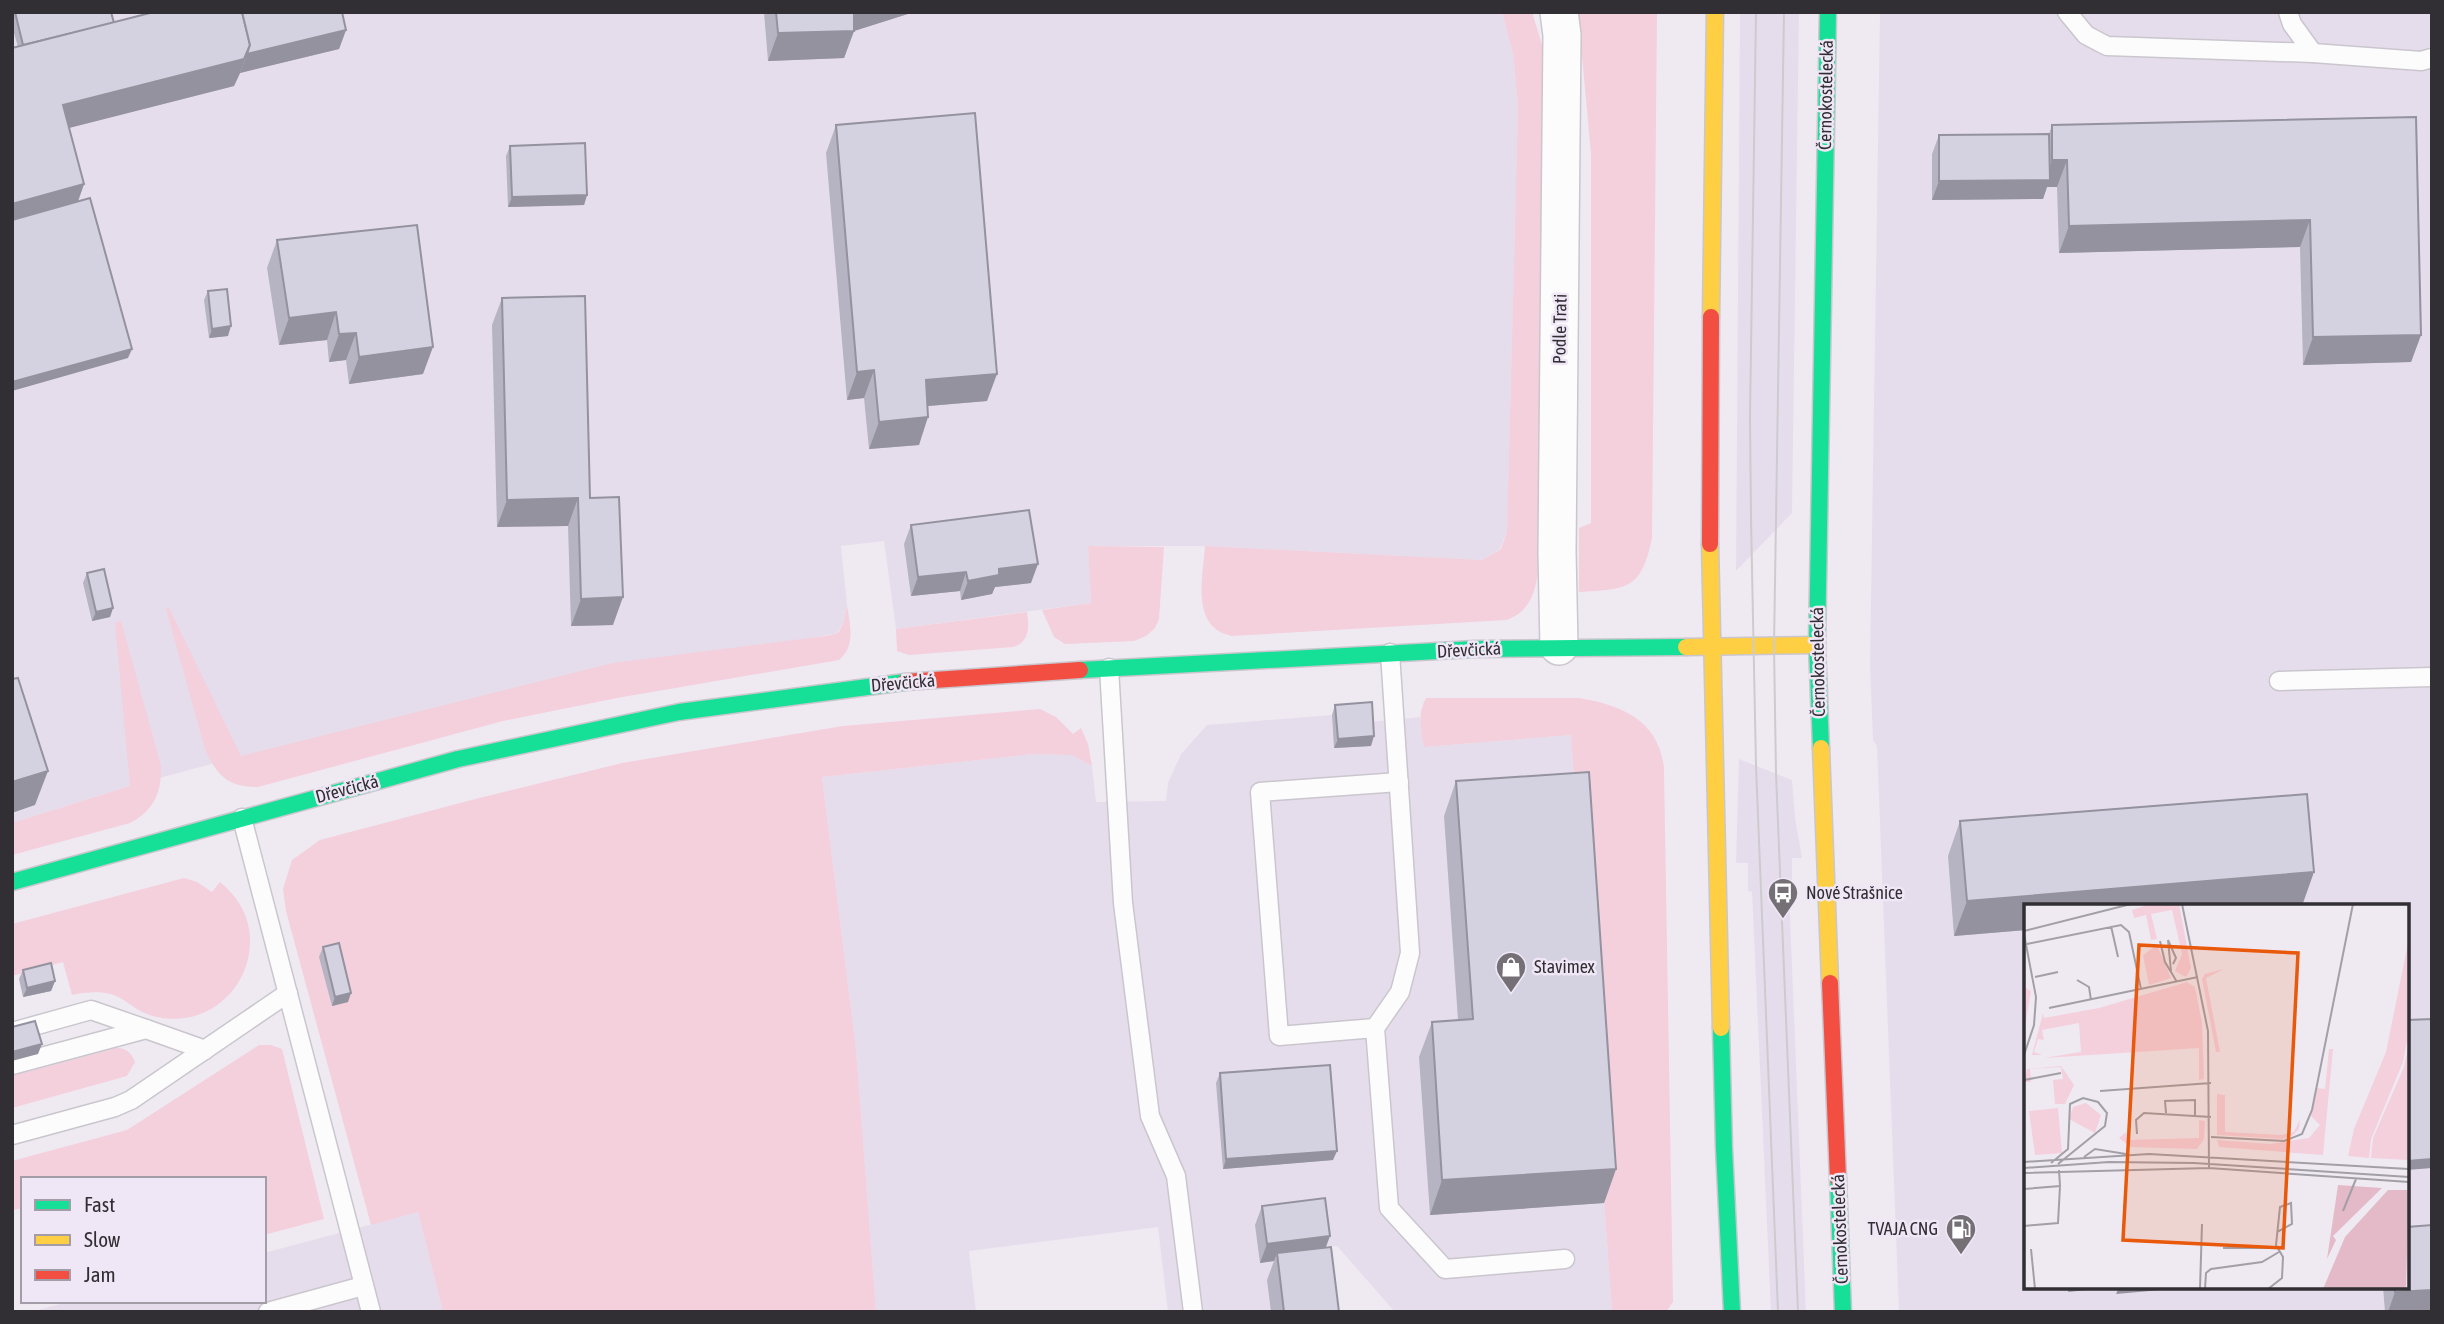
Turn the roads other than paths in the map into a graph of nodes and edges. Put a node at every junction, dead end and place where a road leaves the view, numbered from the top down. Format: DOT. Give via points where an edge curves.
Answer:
graph roads {
  1 [pos="1559,12"];
  2 [pos="1715,12"];
  3 [pos="1828,12"];
  4 [pos="2067,12"];
  5 [pos="2288,12"];
  6 [pos="2313,53"];
  7 [pos="2432,58"];
  8 [pos="1816,645"];
  9 [pos="1559,646"];
  10 [pos="1712,647"];
  11 [pos="1390,653"];
  12 [pos="1109,668"];
  13 [pos="2432,677"];
  14 [pos="2279,681"];
  15 [pos="1399,782"];
  16 [pos="242,818"];
  17 [pos="12,882"];
  18 [pos="288,993"];
  19 [pos="1375,1028"];
  20 [pos="146,1029"];
  21 [pos="12,1032"];
  22 [pos="205,1050"];
  23 [pos="12,1065"];
  24 [pos="12,1135"];
  25 [pos="1565,1259"];
  26 [pos="363,1286"];
  27 [pos="268,1312"];
  28 [pos="370,1312"];
  29 [pos="1193,1312"];
  30 [pos="1732,1312"];
  31 [pos="1843,1312"];
  1 -- 9 [label="street, Podle Trati"];
  2 -- 10 [label="main road" via="1709,498"];
  3 -- 8 [label="main road, Černokostelecká"];
  4 -- 6 [label="lane" via="2086,35 2107,46"];
  5 -- 6 [label="lane"];
  6 -- 7 [label="lane"];
  8 -- 10 [label="main road, Dřevčická"];
  8 -- 31 [label="main road, Černokostelecká"];
  9 -- 10 [label="main road, Dřevčická"];
  9 -- 11 [label="main road, Dřevčická"];
  10 -- 30 [label="main road"];
  11 -- 12 [label="main road, Dřevčická"];
  11 -- 15 [label="lane"];
  12 -- 16 [label="main road, Dřevčická" via="878,684 679,712 458,759"];
  12 -- 29 [label="lane" via="1123,903 1150,1116 1176,1176"];
  13 -- 14 [label="lane"];
  15 -- 19 [label="lane" via="1410,953 1400,992"];
  15 -- 19 [label="lane" via="1261,792 1279,1036"];
  16 -- 17 [label="main road, Dřevčická"];
  16 -- 18 [label="lane"];
  18 -- 22 [label="lane"];
  18 -- 26 [label="lane"];
  19 -- 25 [label="lane" via="1389,1208 1445,1269"];
  20 -- 21 [label="lane" via="91,1010"];
  20 -- 22 [label="lane"];
  20 -- 23 [label="lane"];
  22 -- 24 [label="lane" via="122,1104"];
  26 -- 27 [label="lane"];
  26 -- 28 [label="lane"];
}
